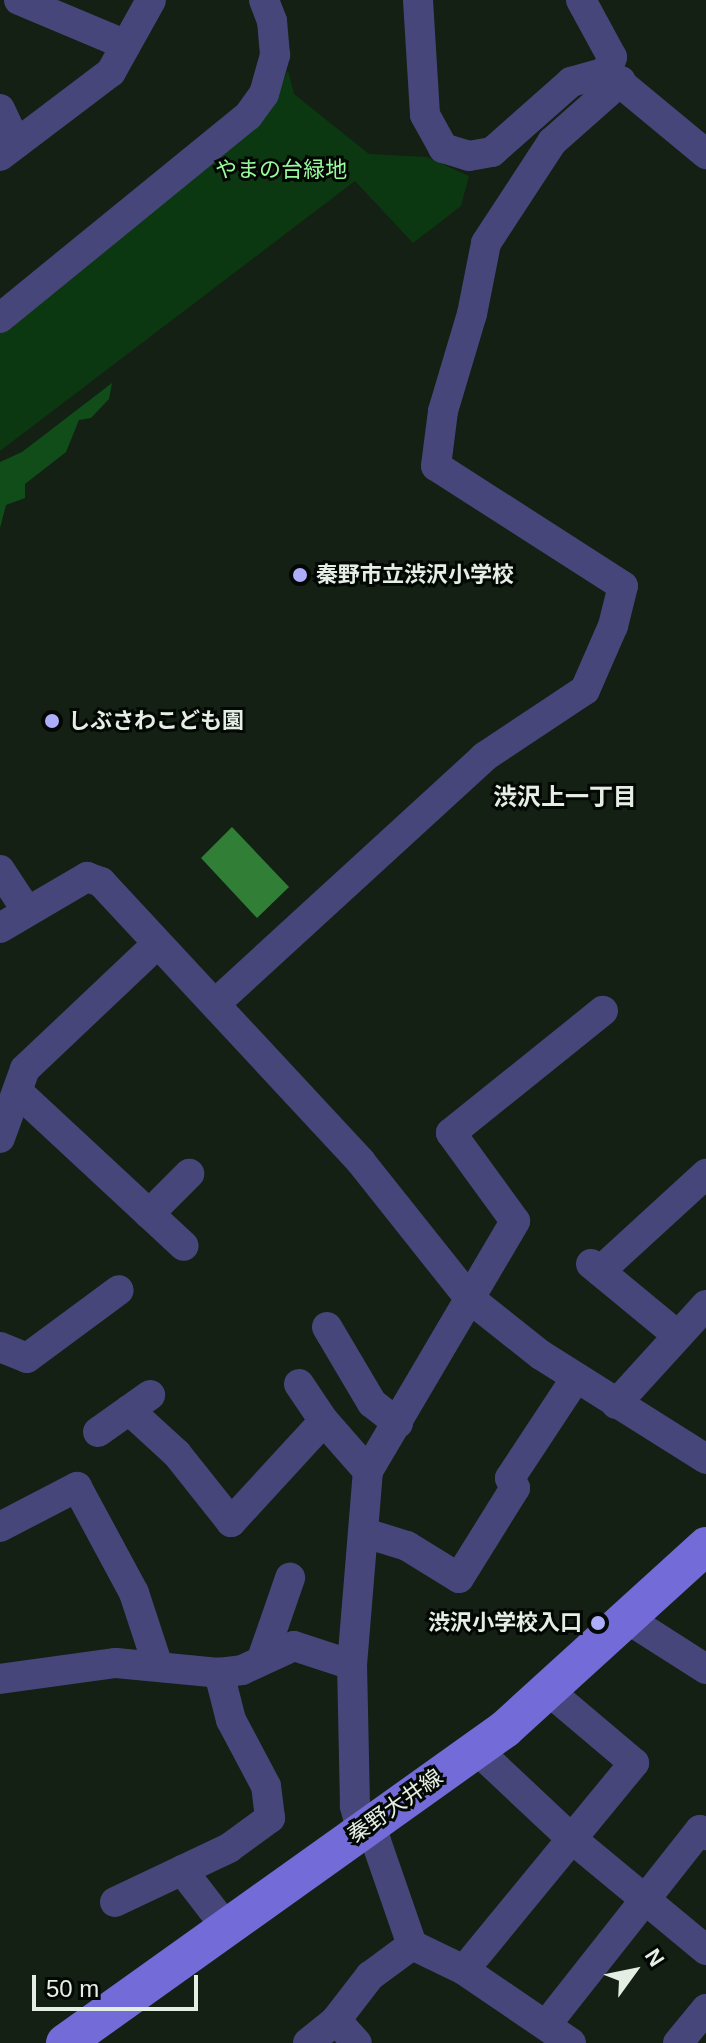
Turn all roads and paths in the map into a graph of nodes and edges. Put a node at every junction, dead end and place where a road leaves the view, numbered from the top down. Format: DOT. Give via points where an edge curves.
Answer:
graph roads {
  1 [pos="19,0"];
  2 [pos="151,0"];
  3 [pos="264,0"];
  4 [pos="418,0"];
  5 [pos="581,0"];
  6 [pos="126,45"];
  7 [pos="614,76"];
  8 [pos="0,109"];
  9 [pos="8,150"];
  10 [pos="706,154"];
  11 [pos="0,318"];
  12 [pos="0,870"];
  13 [pos="27,911"];
  14 [pos="0,928"];
  15 [pos="157,944"];
  16 [pos="216,1003"];
  17 [pos="603,1011"];
  18 [pos="18,1092"];
  19 [pos="0,1138"];
  20 [pos="189,1174"];
  21 [pos="706,1174"];
  22 [pos="149,1214"];
  23 [pos="184,1246"];
  24 [pos="119,1290"];
  25 [pos="469,1298"];
  26 [pos="706,1305"];
  27 [pos="327,1327"];
  28 [pos="677,1335"];
  29 [pos="0,1347"];
  30 [pos="576,1378"];
  31 [pos="299,1384"];
  32 [pos="616,1404"];
  33 [pos="324,1421"];
  34 [pos="398,1423"];
  35 [pos="98,1432"];
  36 [pos="706,1459"];
  37 [pos="368,1471"];
  38 [pos="0,1527"];
  39 [pos="365,1533"];
  40 [pos="706,1546"];
  41 [pos="290,1578"];
  42 [pos="626,1618"];
  43 [pos="263,1656"];
  44 [pos="352,1665"];
  45 [pos="158,1666"];
  46 [pos="706,1669"];
  47 [pos="219,1673"];
  48 [pos="0,1679"];
  49 [pos="550,1692"];
  50 [pos="476,1749"];
  51 [pos="361,1829"];
  52 [pos="706,1835"];
  53 [pos="572,1839"];
  54 [pos="182,1870"];
  55 [pos="644,1901"];
  56 [pos="115,1902"];
  57 [pos="226,1927"];
  58 [pos="412,1945"];
  59 [pos="706,1950"];
  60 [pos="464,1970"];
  61 [pos="706,2009"];
  62 [pos="336,2020"];
  63 [pos="546,2025"];
  64 [pos="65,2043"];
  65 [pos="308,2043"];
  66 [pos="357,2043"];
  67 [pos="571,2043"];
  68 [pos="678,2043"];
  1 -- 6 [label="street"];
  2 -- 6 [label="street"];
  3 -- 11 [label="street" via="275,55 264,94 248,116"];
  4 -- 7 [label="street" via="425,115 436,138 454,153 481,157 492,152 571,82"];
  5 -- 7 [label="street" via="612,57"];
  6 -- 9 [label="street" via="111,72"];
  7 -- 10 [label="street"];
  7 -- 16 [label="street" via="552,142 486,243 472,314 443,411 436,466 623,586 613,626 585,690 484,757"];
  8 -- 9 [label="street"];
  12 -- 13 [label="street"];
  13 -- 14 [label="street"];
  13 -- 15 [label="street" via="87,877 101,882"];
  15 -- 16 [label="street"];
  15 -- 18 [label="street" via="25,1069"];
  16 -- 25 [label="street" via="361,1162"];
  17 -- 25 [label="street" via="451,1133 515,1221"];
  18 -- 19 [label="street"];
  18 -- 22 [label="street" via="84,1165"];
  20 -- 22 [label="street"];
  21 -- 28 [label="street" via="595,1268"];
  22 -- 23 [label="street"];
  24 -- 29 [label="street" via="27,1358"];
  25 -- 30 [label="street" via="500,1328"];
  25 -- 34 [label="street"];
  26 -- 28 [label="street"];
  27 -- 34 [label="street" via="372,1403"];
  28 -- 32 [label="street"];
  30 -- 32 [label="street"];
  30 -- 39 [label="street" via="510,1478 515,1488 459,1578 407,1546"];
  31 -- 33 [label="street"];
  32 -- 36 [label="street"];
  33 -- 35 [label="street" via="252,1480 231,1522 157,1453 140,1403"];
  33 -- 37 [label="street"];
  34 -- 37 [label="street"];
  37 -- 39 [label="street"];
  38 -- 45 [label="street" via="77,1487 125,1572"];
  39 -- 44 [label="street"];
  40 -- 42 [label="main road, 秦野大井線"];
  41 -- 43 [label="street"];
  42 -- 46 [label="street"];
  42 -- 49 [label="main road, 秦野大井線"];
  43 -- 44 [label="street" via="294,1646"];
  43 -- 47 [label="street" via="242,1670"];
  44 -- 51 [label="street" via="352,1782"];
  45 -- 47 [label="street"];
  45 -- 48 [label="street" via="79,1666"];
  47 -- 54 [label="street" via="231,1720 266,1786 270,1818 229,1848"];
  49 -- 50 [label="main road, 秦野大井線"];
  49 -- 53 [label="street" via="634,1763"];
  50 -- 51 [label="main road, 秦野大井線"];
  50 -- 53 [label="street"];
  51 -- 57 [label="main road, 秦野大井線"];
  51 -- 58 [label="street" via="376,1841"];
  52 -- 55 [label="street" via="700,1830"];
  53 -- 55 [label="street"];
  53 -- 60 [label="street"];
  54 -- 56 [label="street"];
  54 -- 57 [label="street"];
  55 -- 59 [label="street"];
  55 -- 63 [label="street"];
  57 -- 64 [label="main road, 秦野大井線"];
  58 -- 60 [label="street"];
  58 -- 62 [label="street" via="370,1976"];
  60 -- 63 [label="street"];
  61 -- 68 [label="street"];
  62 -- 65 [label="street"];
  62 -- 66 [label="street"];
  63 -- 67 [label="street"];
}
